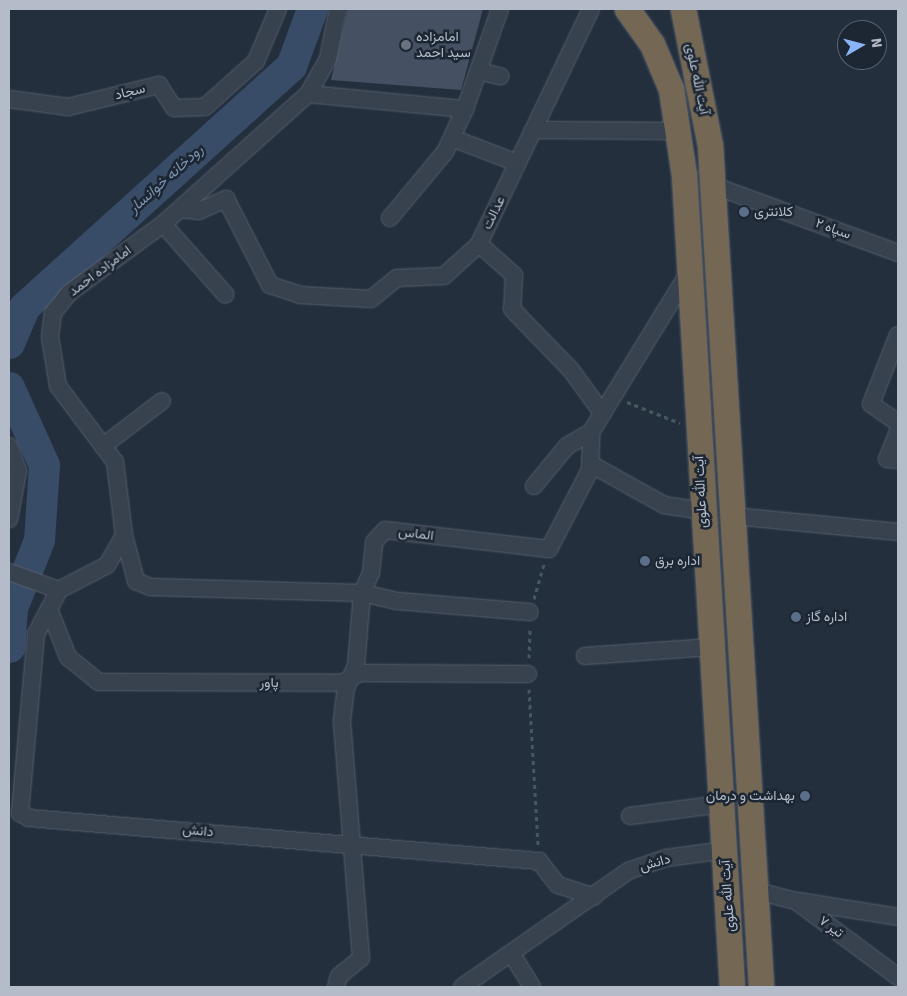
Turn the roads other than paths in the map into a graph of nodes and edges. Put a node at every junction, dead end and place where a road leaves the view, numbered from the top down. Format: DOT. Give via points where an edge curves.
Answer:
graph roads {
  1 [pos="278,9"];
  2 [pos="338,9"];
  3 [pos="500,9"];
  4 [pos="591,9"];
  5 [pos="627,9"];
  6 [pos="683,9"];
  7 [pos="478,71"];
  8 [pos="500,76"];
  9 [pos="308,94"];
  10 [pos="9,99"];
  11 [pos="465,109"];
  12 [pos="533,130"];
  13 [pos="677,131"];
  14 [pos="452,138"];
  15 [pos="518,164"];
  16 [pos="712,185"];
  17 [pos="180,208"];
  18 [pos="390,218"];
  19 [pos="163,224"];
  20 [pos="479,244"];
  21 [pos="898,253"];
  22 [pos="689,272"];
  23 [pos="225,294"];
  24 [pos="898,335"];
  25 [pos="162,401"];
  26 [pos="603,414"];
  27 [pos="898,423"];
  28 [pos="898,431"];
  29 [pos="592,432"];
  30 [pos="9,446"];
  31 [pos="103,446"];
  32 [pos="898,460"];
  33 [pos="590,470"];
  34 [pos="534,486"];
  35 [pos="702,511"];
  36 [pos="733,516"];
  37 [pos="9,520"];
  38 [pos="898,532"];
  39 [pos="124,535"];
  40 [pos="9,572"];
  41 [pos="59,590"];
  42 [pos="362,593"];
  43 [pos="49,609"];
  44 [pos="530,612"];
  45 [pos="711,647"];
  46 [pos="585,656"];
  47 [pos="528,674"];
  48 [pos="350,679"];
  49 [pos="721,804"];
  50 [pos="630,816"];
  51 [pos="352,844"];
  52 [pos="725,850"];
  53 [pos="757,891"];
  54 [pos="594,897"];
  55 [pos="796,901"];
  56 [pos="898,917"];
  57 [pos="511,953"];
  58 [pos="898,977"];
  59 [pos="336,987"];
  60 [pos="462,987"];
  61 [pos="532,987"];
  62 [pos="732,987"];
  63 [pos="760,987"];
  1 -- 10 [label="street, سجاد" via="256,61 204,107 174,108 159,85 68,107"];
  2 -- 9 [label="street, امامزاده احمد" via="328,59"];
  3 -- 7 [label="street"];
  4 -- 12 [label="street, عدالت"];
  5 -- 13 [label="highway, آیت الله علوی" via="652,44 671,90"];
  6 -- 16 [label="highway, آیت الله علوی" via="701,87"];
  7 -- 8 [label="street"];
  7 -- 11 [label="street"];
  9 -- 11 [label="street"];
  9 -- 17 [label="street, امامزاده احمد"];
  11 -- 14 [label="street"];
  12 -- 13 [label="street"];
  12 -- 15 [label="street, عدالت"];
  13 -- 22 [label="highway, آیت الله علوی"];
  14 -- 15 [label="street"];
  14 -- 18 [label="street"];
  15 -- 20 [label="street, عدالت"];
  16 -- 21 [label="street, سپاه ۲"];
  16 -- 36 [label="highway, آیت الله علوی"];
  17 -- 19 [label="street, امامزاده احمد"];
  17 -- 20 [label="street" via="200,211 226,199 270,285 300,295 370,299 397,278 444,276"];
  19 -- 23 [label="street"];
  19 -- 31 [label="street, امامزاده احمد" via="68,293 53,313 50,337 58,386"];
  20 -- 26 [label="street, عدالت" via="514,275 512,309 571,370"];
  22 -- 26 [label="street"];
  22 -- 35 [label="highway, آیت الله علوی"];
  24 -- 27 [label="street" via="871,404"];
  25 -- 31 [label="street"];
  26 -- 29 [label="street"];
  28 -- 32 [label="street" via="887,459"];
  29 -- 33 [label="street"];
  29 -- 34 [label="street" via="567,446"];
  30 -- 37 [label="street" via="18,471"];
  31 -- 39 [label="street, امامزاده احمد" via="115,462"];
  33 -- 35 [label="street" via="596,467 664,505"];
  33 -- 42 [label="street, الماس" via="548,549 384,530 374,542 371,574"];
  35 -- 45 [label="highway, آیت الله علوی"];
  36 -- 38 [label="street"];
  36 -- 53 [label="highway, آیت الله علوی"];
  39 -- 41 [label="street" via="107,565"];
  39 -- 42 [label="street" via="136,581 150,586"];
  40 -- 41 [label="street"];
  41 -- 43 [label="street, دانش"];
  42 -- 44 [label="street" via="398,601"];
  42 -- 48 [label="street" via="356,666"];
  43 -- 48 [label="street, پاور" via="68,657 99,682 342,683"];
  43 -- 51 [label="street, دانش" via="36,634 31,666 20,813 29,818"];
  45 -- 46 [label="street"];
  45 -- 49 [label="highway, آیت الله علوی"];
  47 -- 48 [label="street, پاور" via="360,673"];
  48 -- 51 [label="street" via="342,720"];
  49 -- 50 [label="street"];
  49 -- 52 [label="highway, آیت الله علوی"];
  51 -- 54 [label="street, دانش" via="538,861 558,885"];
  51 -- 59 [label="street" via="361,958 339,976"];
  52 -- 54 [label="street, دانش" via="666,858 628,871"];
  52 -- 62 [label="highway, آیت الله علوی"];
  53 -- 55 [label="street, ۷ تیر"];
  53 -- 63 [label="highway, آیت الله علوی"];
  54 -- 57 [label="street, دانش"];
  55 -- 56 [label="street"];
  55 -- 58 [label="street, ۷ تیر"];
  57 -- 60 [label="street, دانش"];
  57 -- 61 [label="street"];
}
